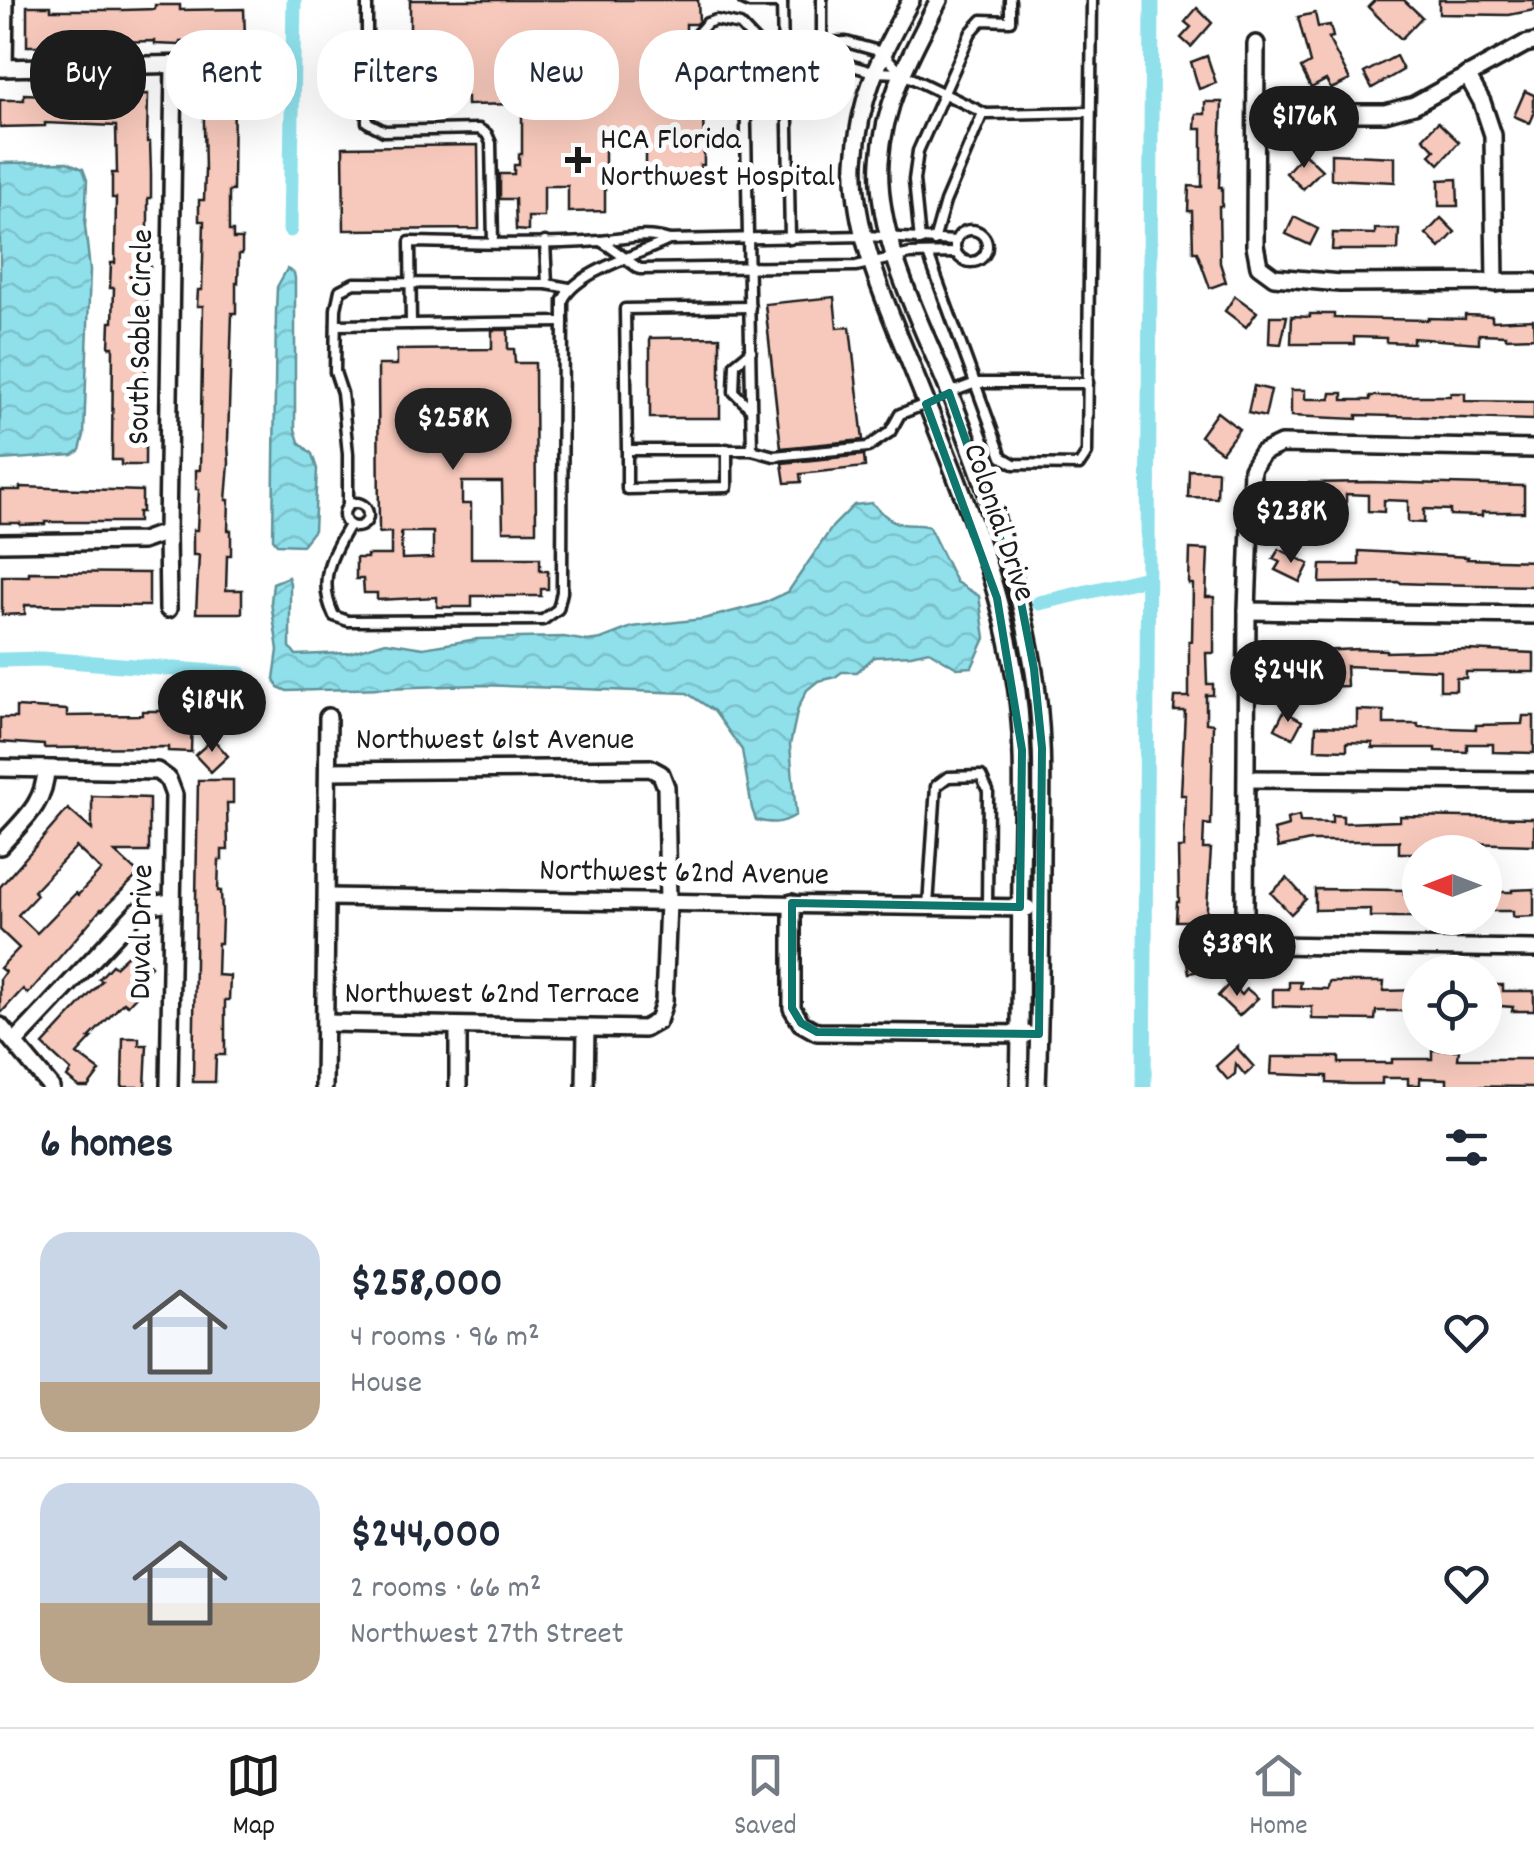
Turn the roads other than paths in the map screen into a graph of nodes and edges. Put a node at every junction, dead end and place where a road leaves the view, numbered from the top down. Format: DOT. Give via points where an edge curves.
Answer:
graph roads {
  1 [pos="5,0"];
  2 [pos="366,0"];
  3 [pos="743,0"];
  4 [pos="834,0"];
  5 [pos="911,0"];
  6 [pos="939,0"];
  7 [pos="1010,0"];
  8 [pos="1092,0"];
  9 [pos="782,1"];
  10 [pos="822,2"];
  11 [pos="700,30"];
  12 [pos="745,30"];
  13 [pos="782,30"];
  14 [pos="822,30"];
  15 [pos="1534,42"];
  16 [pos="855,44"];
  17 [pos="1256,44"];
  18 [pos="882,52"];
  19 [pos="166,65"];
  20 [pos="855,66"];
  21 [pos="2,68"];
  22 [pos="873,72"];
  23 [pos="901,72"];
  24 [pos="1466,76"];
  25 [pos="942,93"];
  26 [pos="1090,112"];
  27 [pos="984,113"];
  28 [pos="1256,113"];
  29 [pos="173,120"];
  30 [pos="746,120"];
  31 [pos="788,120"];
  32 [pos="865,236"];
  33 [pos="790,238"];
  34 [pos="890,238"];
  35 [pos="668,240"];
  36 [pos="749,240"];
  37 [pos="920,240"];
  38 [pos="600,241"];
  39 [pos="934,241"];
  40 [pos="956,241"];
  41 [pos="545,242"];
  42 [pos="493,243"];
  43 [pos="956,252"];
  44 [pos="928,254"];
  45 [pos="896,256"];
  46 [pos="622,258"];
  47 [pos="873,262"];
  48 [pos="749,266"];
  49 [pos="1494,282"];
  50 [pos="1534,282"];
  51 [pos="410,283"];
  52 [pos="547,284"];
  53 [pos="569,288"];
  54 [pos="750,307"];
  55 [pos="562,322"];
  56 [pos="411,324"];
  57 [pos="336,325"];
  58 [pos="750,351"];
  59 [pos="976,383"];
  60 [pos="1088,383"];
  61 [pos="950,394"];
  62 [pos="926,404"];
  63 [pos="751,409"];
  64 [pos="726,449"];
  65 [pos="1534,449"];
  66 [pos="627,450"];
  67 [pos="752,450"];
  68 [pos="992,504"];
  69 [pos="348,506"];
  70 [pos="968,512"];
  71 [pos="348,525"];
  72 [pos="168,532"];
  73 [pos="0,543"];
  74 [pos="1019,592"];
  75 [pos="997,598"];
  76 [pos="168,609"];
  77 [pos="1247,611"];
  78 [pos="1534,615"];
  79 [pos="328,717"];
  80 [pos="0,768"];
  81 [pos="46,770"];
  82 [pos="328,771"];
  83 [pos="1247,778"];
  84 [pos="1534,781"];
  85 [pos="0,846"];
  86 [pos="327,897"];
  87 [pos="172,902"];
  88 [pos="668,903"];
  89 [pos="792,903"];
  90 [pos="928,906"];
  91 [pos="987,907"];
  92 [pos="1020,908"];
  93 [pos="1041,909"];
  94 [pos="1534,948"];
  95 [pos="326,1023"];
  96 [pos="0,1026"];
  97 [pos="458,1027"];
  98 [pos="586,1029"];
  99 [pos="1020,1034"];
  100 [pos="1039,1034"];
  101 [pos="15,1042"];
  102 [pos="51,1087"];
  103 [pos="169,1087"];
  104 [pos="324,1087"];
  105 [pos="458,1087"];
  106 [pos="585,1087"];
  107 [pos="1019,1087"];
  108 [pos="1038,1087"];
  1 -- 21 [label="street"];
  2 -- 42 [label="lane" via="368,122 384,131 487,134"];
  3 -- 9 [label="lane"];
  4 -- 10 [label="lane"];
  5 -- 18 [label="street, Colonial Drive"];
  6 -- 23 [label="street, Colonial Drive"];
  7 -- 25 [label="lane" via="1010,21 982,20 971,32"];
  8 -- 26 [label="lane"];
  9 -- 13 [label="lane"];
  10 -- 14 [label="lane"];
  11 -- 12 [label="lane" via="727,20"];
  15 -- 24 [label="street"];
  16 -- 18 [label="lane"];
  17 -- 28 [label="street"];
  18 -- 22 [label="street, Colonial Drive"];
  18 -- 23 [label="lane"];
  19 -- 21 [label="street"];
  20 -- 22 [label="lane"];
  22 -- 23 [label="lane"];
  22 -- 32 [label="street, Colonial Drive" via="855,166"];
  23 -- 25 [label="lane"];
  23 -- 34 [label="street, Colonial Drive" via="885,118 880,164"];
  24 -- 28 [label="street" via="1385,113"];
  24 -- 49 [label="street" via="1494,135"];
  25 -- 27 [label="lane"];
  25 -- 37 [label="lane" via="918,151"];
  26 -- 27 [label="lane"];
  26 -- 60 [label="lane"];
  27 -- 39 [label="lane"];
  28 -- 49 [label="street" via="1255,245 1260,266 1274,277"];
  29 -- 72 [label="street, South Sable Circle"];
  30 -- 36 [label="lane"];
  31 -- 33 [label="lane"];
  32 -- 33 [label="lane"];
  32 -- 34 [label="lane"];
  32 -- 47 [label="street, Colonial Drive"];
  33 -- 36 [label="lane"];
  34 -- 37 [label="lane"];
  34 -- 45 [label="street, Colonial Drive"];
  35 -- 36 [label="lane"];
  35 -- 38 [label="lane"];
  35 -- 46 [label="lane"];
  36 -- 48 [label="lane"];
  37 -- 39 [label="lane"];
  38 -- 41 [label="lane"];
  38 -- 46 [label="lane"];
  39 -- 40 [label="lane"];
  40 -- 43 [label="lane"];
  40 -- 43 [label="lane" via="972,229 987,242 974,262"];
  41 -- 42 [label="lane"];
  41 -- 52 [label="lane"];
  42 -- 51 [label="lane" via="410,242"];
  43 -- 44 [label="lane"];
  44 -- 45 [label="lane"];
  44 -- 59 [label="lane"];
  45 -- 47 [label="lane"];
  45 -- 61 [label="street, Colonial Drive"];
  46 -- 48 [label="lane" via="640,269"];
  46 -- 53 [label="lane"];
  47 -- 48 [label="lane"];
  47 -- 62 [label="street, Colonial Drive"];
  48 -- 54 [label="lane"];
  49 -- 50 [label="street"];
  51 -- 52 [label="lane"];
  51 -- 56 [label="lane"];
  51 -- 57 [label="lane" via="354,283 340,290"];
  52 -- 53 [label="lane"];
  53 -- 55 [label="lane"];
  54 -- 58 [label="lane"];
  54 -- 66 [label="lane" via="624,308"];
  55 -- 56 [label="lane"];
  55 -- 71 [label="lane" via="558,609 543,620 334,616 326,581"];
  56 -- 57 [label="lane"];
  57 -- 69 [label="lane"];
  58 -- 63 [label="lane"];
  58 -- 63 [label="lane" via="735,364 734,392"];
  59 -- 60 [label="lane"];
  59 -- 60 [label="lane" via="1002,457 1014,464 1079,465 1087,453"];
  59 -- 61 [label="lane"];
  61 -- 62 [label="street"];
  61 -- 68 [label="street, Colonial Drive"];
  62 -- 67 [label="lane" via="900,414 890,432 868,447 774,456"];
  62 -- 70 [label="street, Colonial Drive"];
  63 -- 67 [label="lane"];
  64 -- 66 [label="lane"];
  64 -- 66 [label="lane" via="727,487 627,489"];
  64 -- 67 [label="lane"];
  65 -- 77 [label="street" via="1280,444 1262,453 1252,469"];
  68 -- 70 [label="street"];
  68 -- 74 [label="street, Colonial Drive"];
  69 -- 71 [label="lane"];
  69 -- 71 [label="lane" via="362,504 368,516 360,527"];
  70 -- 75 [label="street, Colonial Drive"];
  72 -- 73 [label="street" via="142,541"];
  72 -- 76 [label="street, South Sable Circle"];
  74 -- 75 [label="street"];
  74 -- 93 [label="street, Colonial Drive" via="1042,748"];
  75 -- 92 [label="street, Colonial Drive" via="1022,750"];
  77 -- 78 [label="street"];
  77 -- 83 [label="street"];
  79 -- 82 [label="street"];
  80 -- 81 [label="street"];
  81 -- 85 [label="street" via="38,804"];
  81 -- 87 [label="street, Duval Drive" via="157,771 168,779 174,795"];
  82 -- 86 [label="street"];
  82 -- 88 [label="street, Northwest 61st Avenue" via="650,768 666,787"];
  83 -- 84 [label="street"];
  83 -- 94 [label="street" via="1246,913 1252,933 1270,945"];
  86 -- 88 [label="street, Northwest 62nd Avenue"];
  86 -- 95 [label="street"];
  87 -- 101 [label="street" via="137,912"];
  87 -- 103 [label="street, Duval Drive"];
  88 -- 89 [label="street, Northwest 62nd Avenue"];
  88 -- 98 [label="street, Northwest 62nd Terrace" via="658,1021 644,1029"];
  89 -- 90 [label="street, Northwest 62nd Avenue"];
  89 -- 99 [label="street" via="792,1008 816,1032"];
  90 -- 91 [label="street, Northwest 62nd Avenue"];
  90 -- 91 [label="lane" via="936,786 948,777 981,776 988,791"];
  91 -- 92 [label="street, Northwest 62nd Avenue"];
  92 -- 93 [label="street, Northwest 62nd Avenue"];
  92 -- 99 [label="street, Colonial Drive"];
  93 -- 100 [label="street, Colonial Drive"];
  95 -- 97 [label="street, Northwest 62nd Terrace"];
  95 -- 104 [label="street"];
  96 -- 101 [label="street"];
  97 -- 98 [label="street, Northwest 62nd Terrace"];
  97 -- 105 [label="street"];
  98 -- 106 [label="street"];
  99 -- 100 [label="street"];
  99 -- 107 [label="street, Colonial Drive"];
  100 -- 108 [label="street, Colonial Drive"];
  101 -- 102 [label="street"];
}
